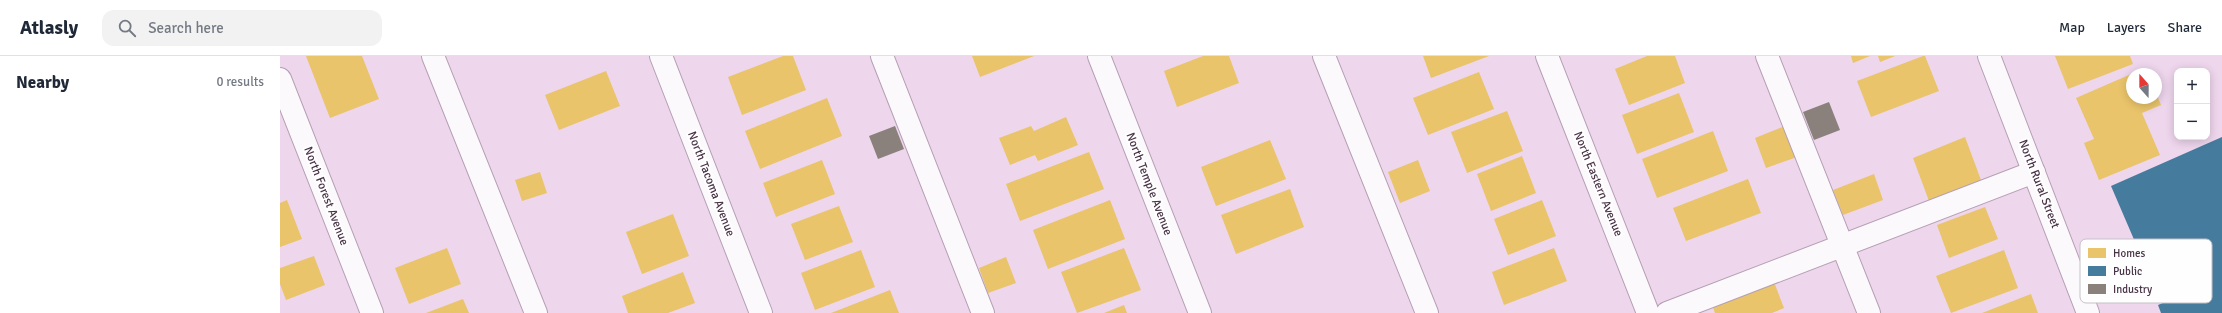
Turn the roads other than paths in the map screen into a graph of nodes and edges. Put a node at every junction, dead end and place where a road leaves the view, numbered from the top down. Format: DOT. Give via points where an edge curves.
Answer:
graph roads {
  1 [pos="433,56"];
  2 [pos="661,56"];
  3 [pos="882,56"];
  4 [pos="1099,56"];
  5 [pos="1324,56"];
  6 [pos="1547,56"];
  7 [pos="1767,56"];
  8 [pos="1989,56"];
  9 [pos="280,79"];
  10 [pos="2034,172"];
  11 [pos="1843,245"];
  12 [pos="2080,292"];
  13 [pos="2084,303"];
  14 [pos="372,313"];
  15 [pos="536,313"];
  16 [pos="761,313"];
  17 [pos="983,313"];
  18 [pos="1200,313"];
  19 [pos="1427,313"];
  20 [pos="1648,313"];
  21 [pos="1667,313"];
  22 [pos="1869,313"];
  23 [pos="2088,313"];
  1 -- 15 [label="street"];
  2 -- 16 [label="street, North Tacoma Avenue"];
  3 -- 17 [label="street"];
  4 -- 18 [label="street, North Temple Avenue"];
  5 -- 19 [label="street"];
  6 -- 20 [label="street, North Eastern Avenue"];
  7 -- 11 [label="street"];
  8 -- 10 [label="street, North Rural Street"];
  9 -- 14 [label="street, North Forest Avenue"];
  10 -- 11 [label="street"];
  10 -- 12 [label="street, North Rural Street"];
  11 -- 21 [label="street"];
  11 -- 22 [label="street"];
  13 -- 23 [label="street, North Rural Street"];
}
